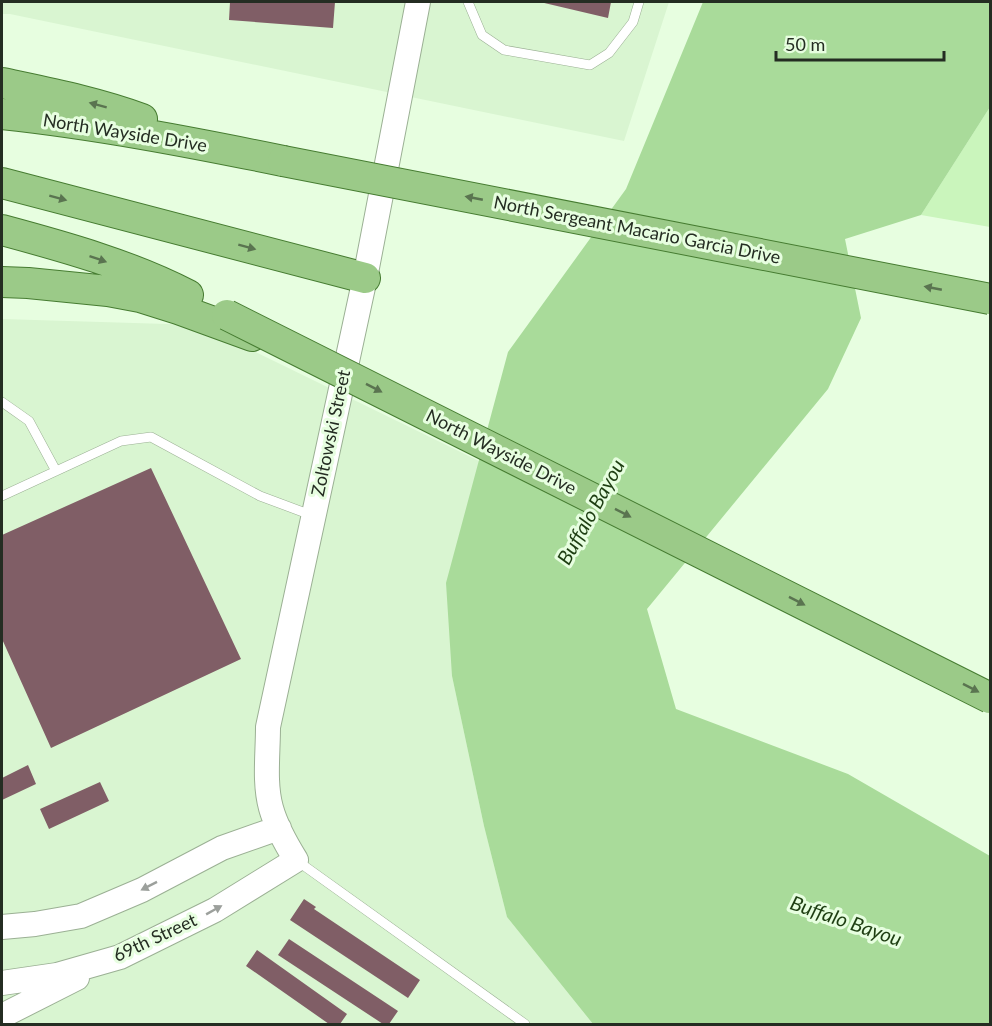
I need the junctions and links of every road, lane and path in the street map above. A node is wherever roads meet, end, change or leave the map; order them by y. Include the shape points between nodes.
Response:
1 (418, 2) edge
2 (468, 2) edge
3 (639, 2) edge
4 (2, 83) edge
5 (2, 114) edge
6 (232, 151) junction
7 (283, 161) joint
8 (2, 183) edge
9 (2, 230) edge
10 (365, 278) junction
11 (2, 282) edge
12 (990, 299) edge
13 (222, 319) junction
14 (2, 402) edge
15 (56, 471) junction
16 (2, 496) edge
17 (314, 516) junction
18 (990, 698) edge
19 (279, 828) junction
20 (296, 860) junction
21 (2, 927) edge
22 (120, 957) junction
23 (2, 983) edge
24 (2, 1017) edge
25 (525, 1024) edge

1 - 10 street, Zoltowski Street
2 - 3 lane via 482,35 504,50 590,65 609,53 633,22
6 -> 4 main road via 123,112
5 - 6 main road, North Wayside Drive
6 - 7 main road, North Wayside Drive
12 -> 7 main road, North Sergeant Macario Garcia Drive, bridge
8 -> 10 main road
9 -> 13 main road, North Wayside Drive via 78,252 175,288
10 - 17 street, Zoltowski Street
11 - 13 main road via 108,291
13 -> 18 main road, North Wayside Drive, bridge via 323,363
14 - 15 lane via 29,421
15 - 16 lane
15 - 17 lane via 121,441 151,437 260,496
17 - 19 street, Zoltowski Street via 268,728 269,796
19 - 20 street, Zoltowski Street
19 -> 21 street via 222,848 142,890 81,916
22 -> 20 street, 69th Street via 215,910
20 - 25 lane
22 - 23 street, 69th Street via 57,975
22 - 24 street

